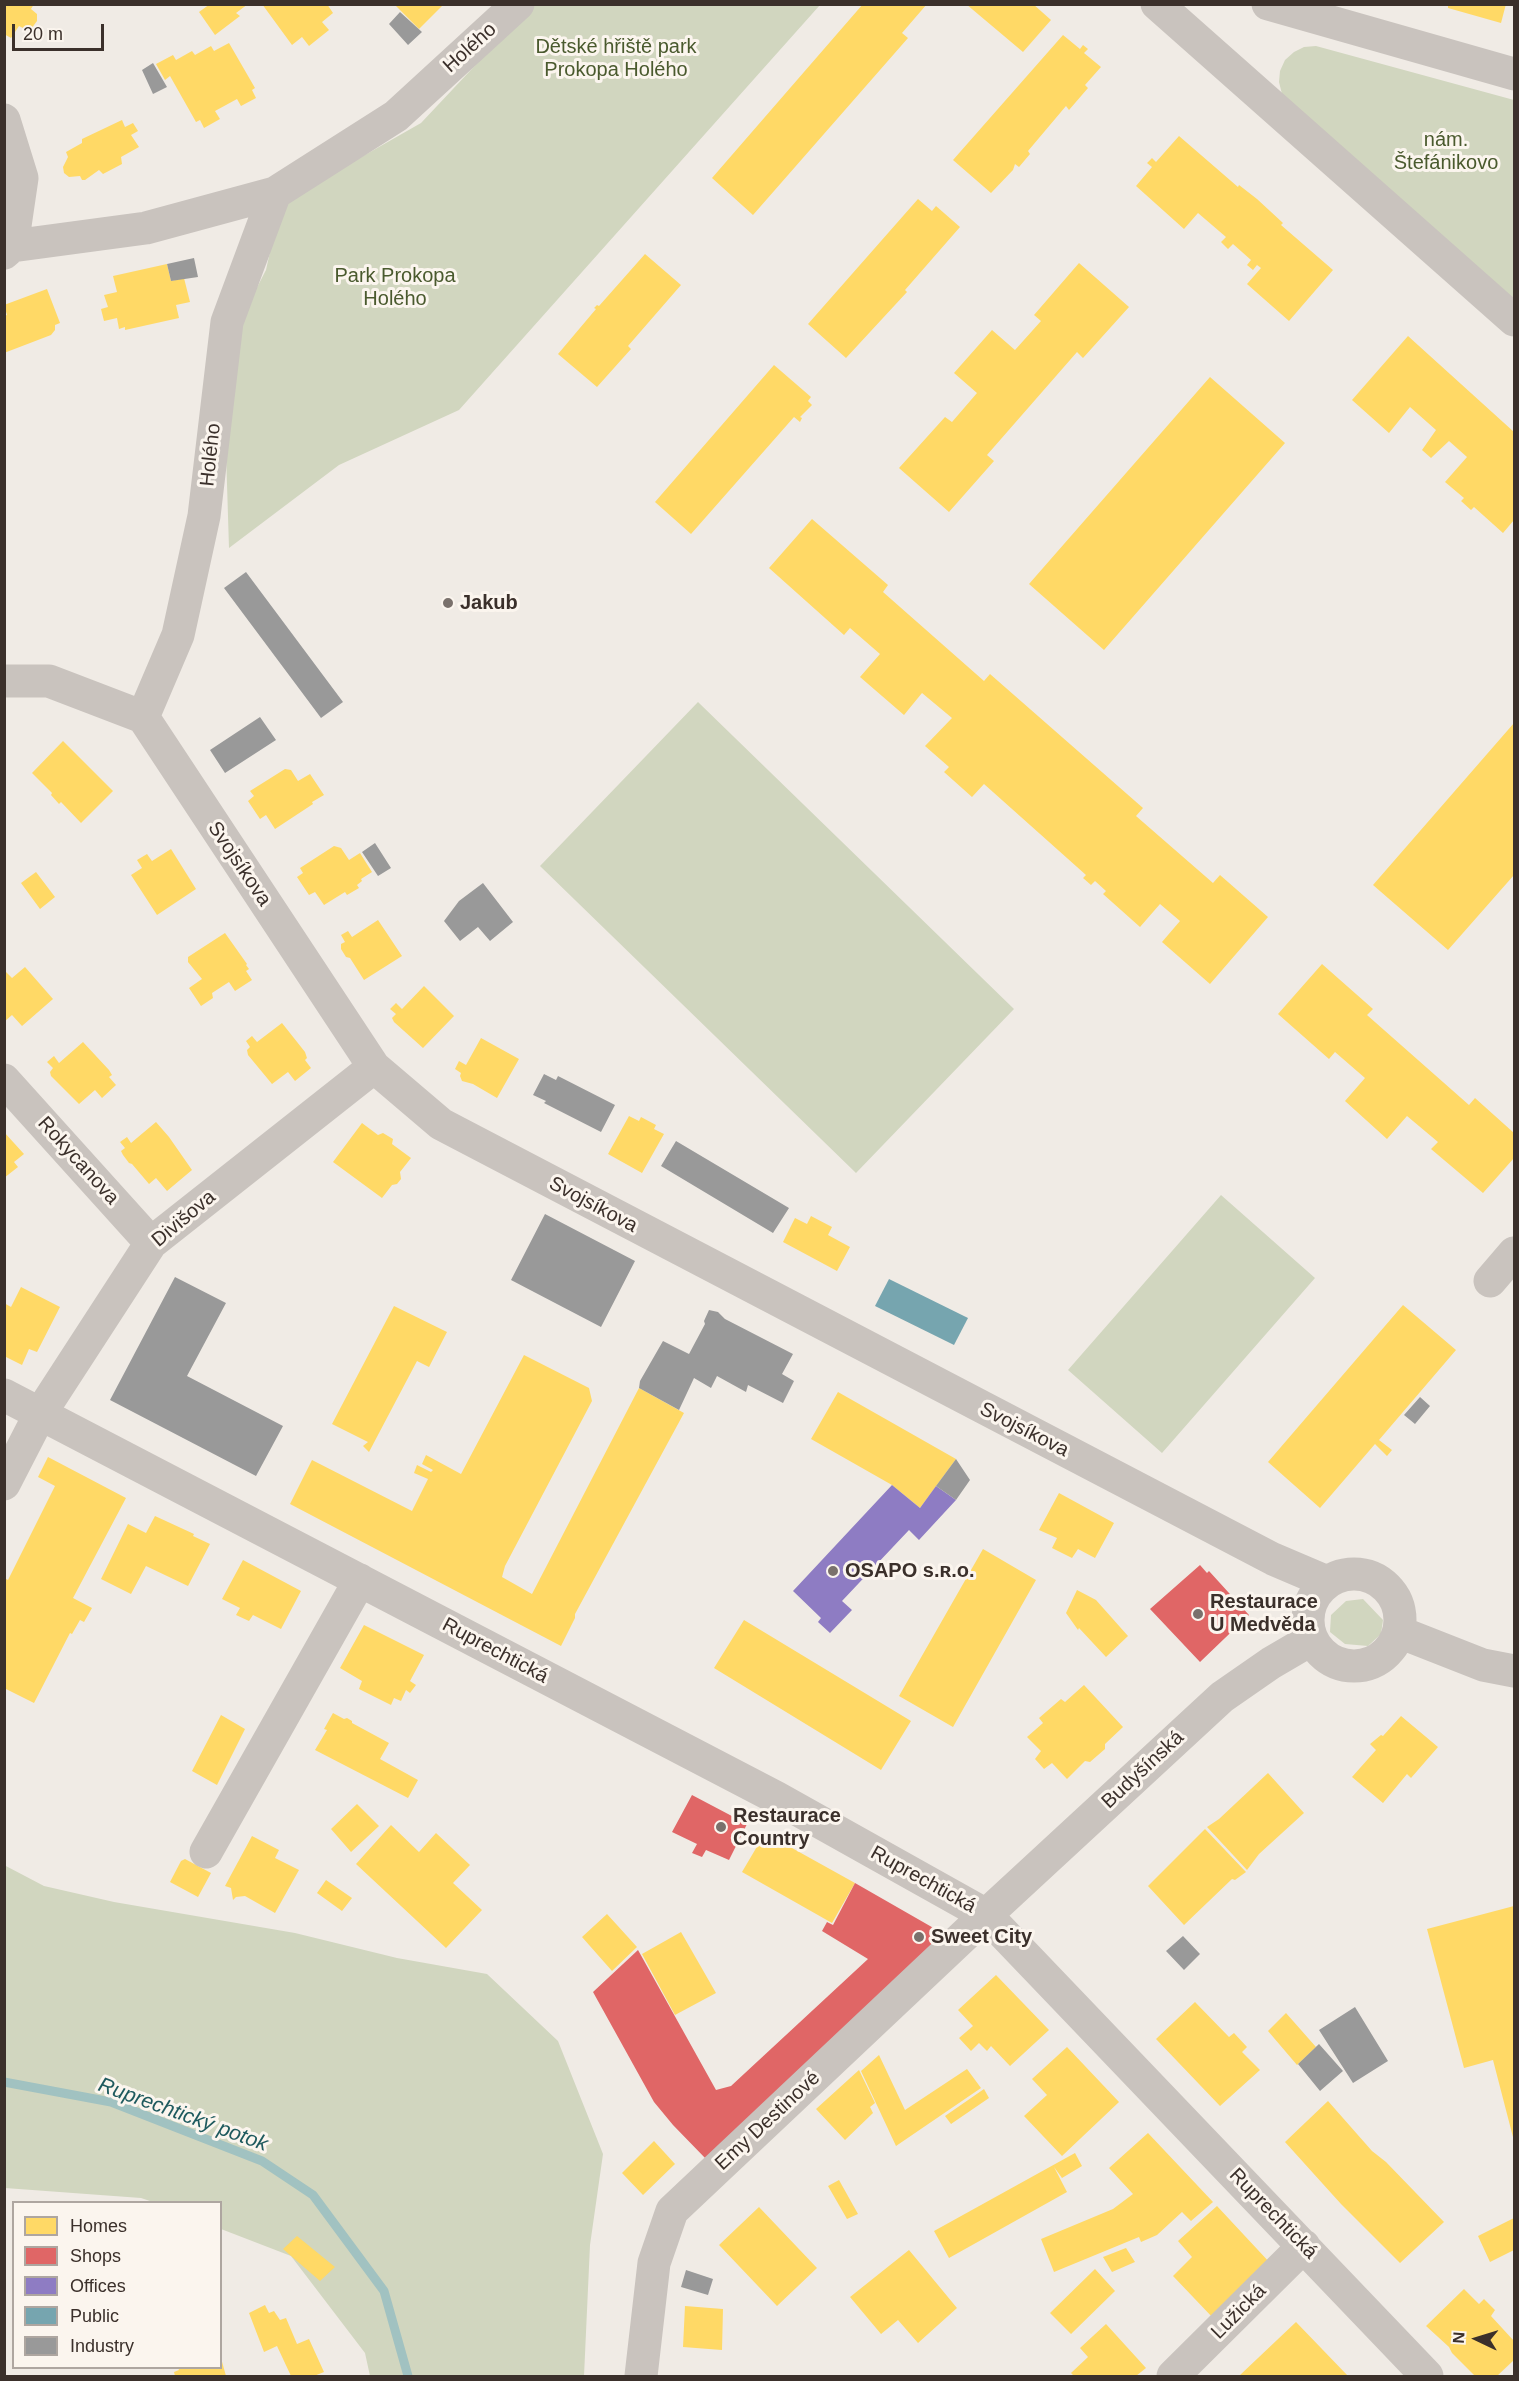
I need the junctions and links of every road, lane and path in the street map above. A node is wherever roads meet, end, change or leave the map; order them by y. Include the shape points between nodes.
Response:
1 (518, 4) edge
2 (1157, 4) edge
3 (1271, 5) edge
4 (1515, 74) edge
5 (4, 120) edge
6 (275, 194) junction
7 (8, 249) edge
8 (1515, 320) edge
9 (4, 681) edge
10 (143, 717) junction
11 (374, 1067) junction
12 (4, 1080) edge
13 (151, 1243) junction
14 (1515, 1253) edge
15 (1490, 1281) dead end
16 (4, 1395) edge
17 (40, 1414) junction
18 (4, 1484) edge
19 (360, 1580) junction
20 (1327, 1582) junction
21 (1399, 1632) junction
22 (1312, 1639) junction
23 (1515, 1671) edge
24 (206, 1852) dead end
25 (986, 1915) junction
26 (1304, 2246) junction
27 (641, 2376) edge
28 (1173, 2376) edge
29 (1427, 2376) edge

1 - 6 street, Holého via 396,116
2 - 8 street
3 - 4 street
5 - 7 street via 22,178
6 - 7 street, Holého via 146,228
6 - 10 street, Holého via 227,322 204,516 178,635
9 - 10 street via 49,681
10 - 11 street, Svojsíkova
11 - 13 street, Divišova
11 - 20 street, Svojsíkova via 441,1124 1273,1559
12 - 13 street, Rokycanova
13 - 17 street, Divišova
14 - 15 street
16 - 17 street, Ruprechtická
17 - 18 street
17 - 19 street, Ruprechtická
19 - 24 street
19 - 25 street, Ruprechtická via 777,1798
20 - 21 street via 1354,1574 1381,1583 1398,1605
20 - 22 street via 1310,1605
21 - 22 street via 1382,1656 1370,1664 1355,1666 1327,1657
21 - 23 street via 1483,1665
22 - 25 street, Budyšínská via 1222,1697
25 - 26 street, Ruprechtická
25 - 27 street, Emy Destinové via 672,2211 654,2263
26 - 28 street, Lužická
26 - 29 street, Ruprechtická

